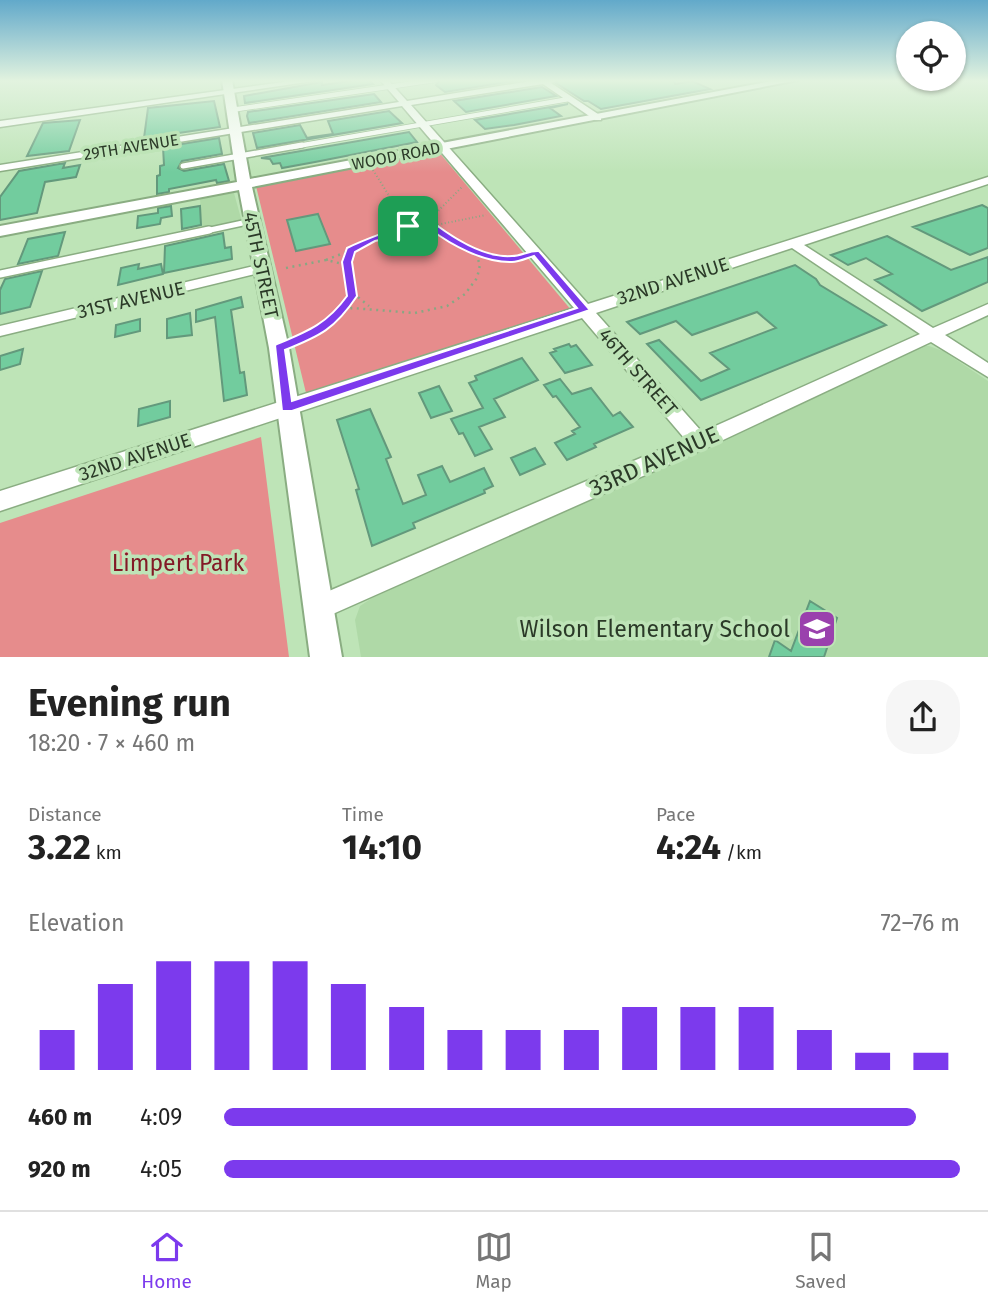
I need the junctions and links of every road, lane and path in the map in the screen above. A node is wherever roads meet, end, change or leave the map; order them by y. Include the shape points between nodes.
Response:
1 (232, 110) edge
2 (80, 111) edge
3 (364, 111) edge
4 (412, 111) edge
5 (501, 111) edge
6 (587, 111) edge
7 (635, 111) edge
8 (598, 118) junction
9 (0, 124) edge
10 (423, 124) junction
11 (234, 131) junction
12 (443, 147) junction
13 (239, 156) junction
14 (367, 162) junction
15 (183, 166) dead end
16 (0, 168) edge
17 (988, 180) edge
18 (465, 184) dead end
19 (244, 185) junction
20 (491, 214) dead end
21 (252, 222) junction
22 (408, 226) junction
23 (431, 226) junction
24 (421, 229) junction
25 (0, 232) edge
26 (790, 242) junction
27 (351, 250) junction
28 (475, 251) junction
29 (536, 253) junction
30 (326, 260) junction
31 (347, 265) junction
32 (262, 268) junction
33 (286, 268) dead end
34 (0, 274) edge
35 (352, 292) junction
36 (369, 306) junction
37 (988, 309) edge
38 (584, 310) junction
39 (342, 311) junction
40 (0, 331) edge
41 (932, 334) junction
42 (279, 348) junction
43 (988, 371) edge
44 (287, 408) junction
45 (699, 442) junction
46 (0, 501) edge
47 (317, 608) junction
48 (326, 657) edge

1 - 11 street, 45TH STREET
2 - 9 street
3 - 11 street, 29TH AVENUE
4 - 10 street, 46TH STREET
5 - 10 lane
6 - 8 street
7 - 8 street, WOOD ROAD
8 - 12 street, WOOD ROAD
10 - 12 street, 46TH STREET
10 - 13 lane
11 - 13 street, 45TH STREET
11 - 16 street, 29TH AVENUE
12 - 14 street, WOOD ROAD
12 - 29 street, 46TH STREET
13 - 15 lane
13 - 19 street, 45TH STREET
14 - 19 street, WOOD ROAD
14 - 22 path
17 - 26 street, 32ND AVENUE
18 - 24 path
19 - 21 street, 45TH STREET
19 - 25 street, WOOD ROAD
20 - 23 path
21 - 32 street, 45TH STREET
21 - 34 lane
22 - 24 path
22 - 27 path
23 - 24 path
23 - 28 path
26 - 38 street, 32ND AVENUE
26 - 41 street
27 - 30 path
27 - 31 path
28 - 29 path via 513,259
28 - 36 path via 480,271 474,284 445,307 411,313
29 - 38 street, 46TH STREET
30 - 31 path
30 - 33 path
31 - 35 path
32 - 40 street, 31ST AVENUE
32 - 42 street, 45TH STREET
35 - 36 path
35 - 39 path
36 - 39 path
37 - 41 street, 33RD AVENUE
38 - 44 street, 32ND AVENUE
38 - 45 street, 46TH STREET
39 - 42 path via 318,332
41 - 43 street
41 - 45 street, 33RD AVENUE
42 - 44 street, 45TH STREET
44 - 46 street, 32ND AVENUE
44 - 47 street, 45TH STREET
45 - 47 street, 33RD AVENUE
47 - 48 street, 45TH STREET

